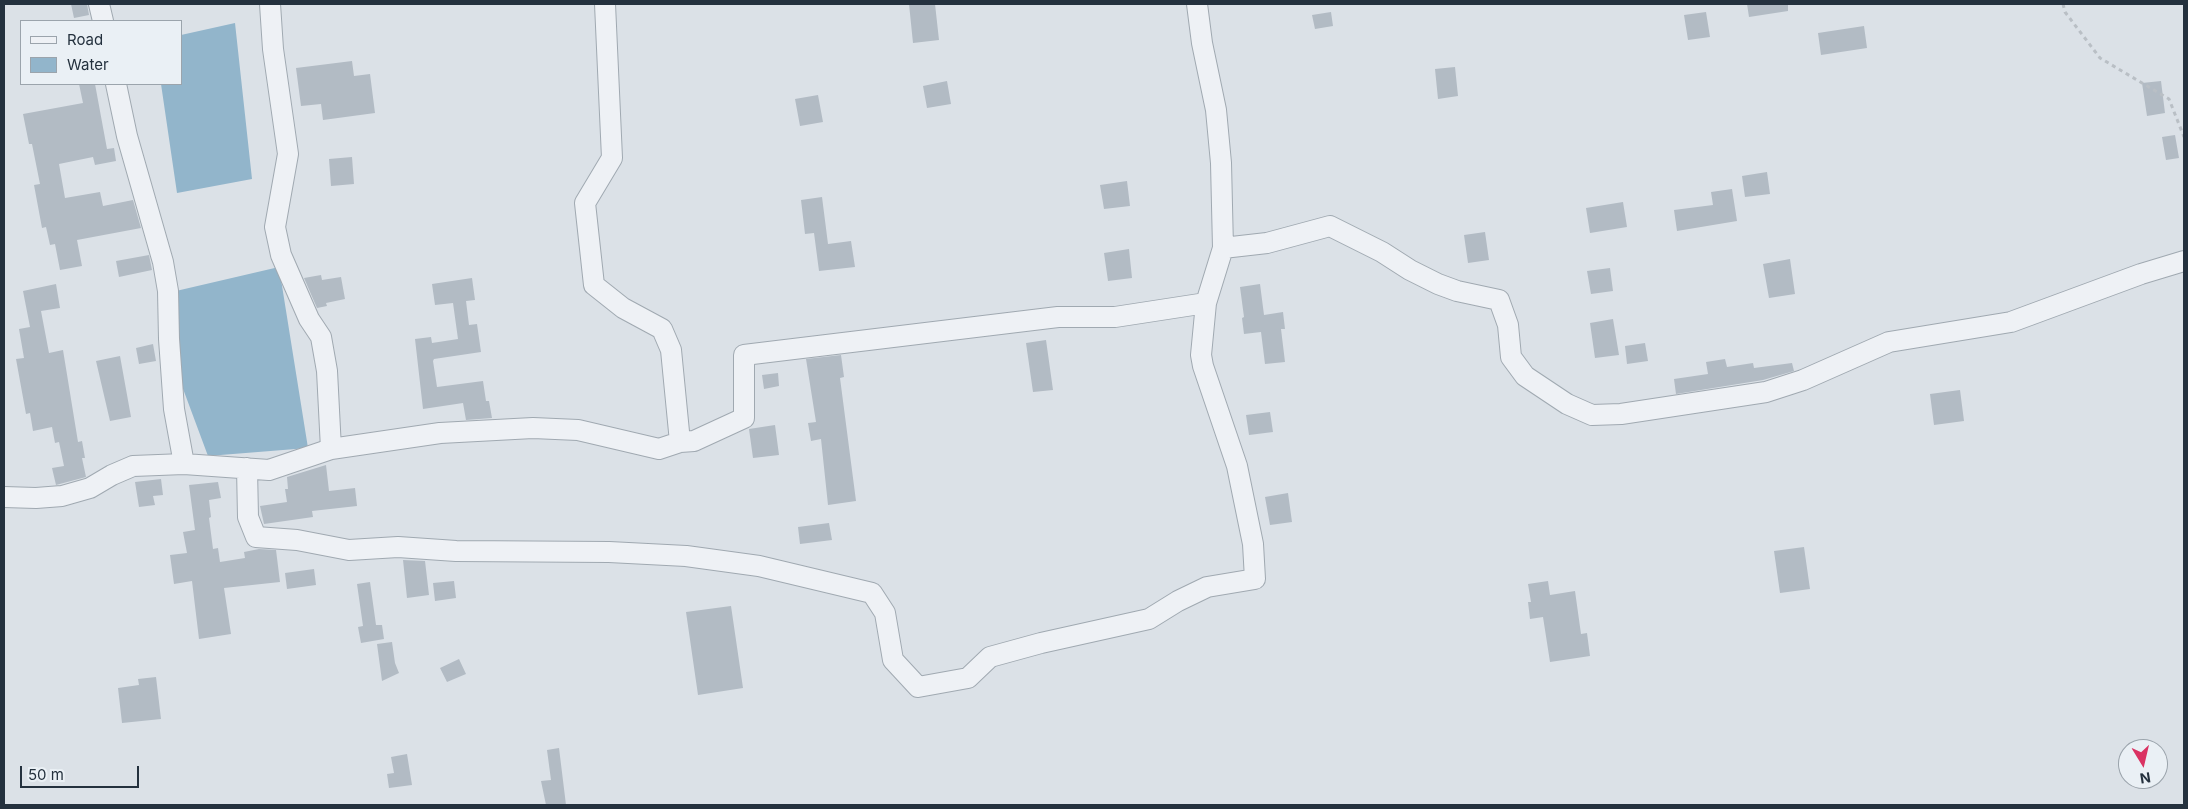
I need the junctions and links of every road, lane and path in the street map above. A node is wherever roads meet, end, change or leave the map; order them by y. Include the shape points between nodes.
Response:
1 (99, 4) edge
2 (270, 4) edge
3 (605, 4) edge
4 (1197, 4) edge
5 (2063, 4) edge
6 (103, 20) edge
7 (116, 85) edge
8 (2184, 137) edge
9 (1223, 248) junction
10 (2184, 261) edge
11 (1206, 304) junction
12 (680, 442) junction
13 (331, 449) junction
14 (184, 464) junction
15 (247, 468) junction
16 (4, 496) edge

1 - 6 street
2 - 13 street via 288,154 275,227 281,255 309,319 321,337 327,371
3 - 12 street via 612,158 585,203 594,284 623,308 662,329 671,350
4 - 9 street via 1216,110
5 - 8 path via 2065,12 2100,58 2169,98
7 - 14 street via 127,136 163,262 168,291 174,409
9 - 10 street via 1267,243 1330,226 1438,284 1499,300 1508,325 1510,357 1525,376 1567,404 1592,415 1621,414 1766,392 1803,380 1889,342 2011,322
9 - 11 street
11 - 12 street via 1115,317 1058,317 744,355 744,418 694,441
11 - 15 street via 1201,355 1237,466 1253,544 1255,578 1207,588 1149,619 990,657 968,678 918,687 894,660 885,613 872,593 759,566 686,556 398,547 349,550 297,540 256,537 248,517
12 - 13 street via 659,449 578,430 534,428 440,433
13 - 15 street via 269,470
14 - 15 street
14 - 16 street via 133,466 90,488 62,496

